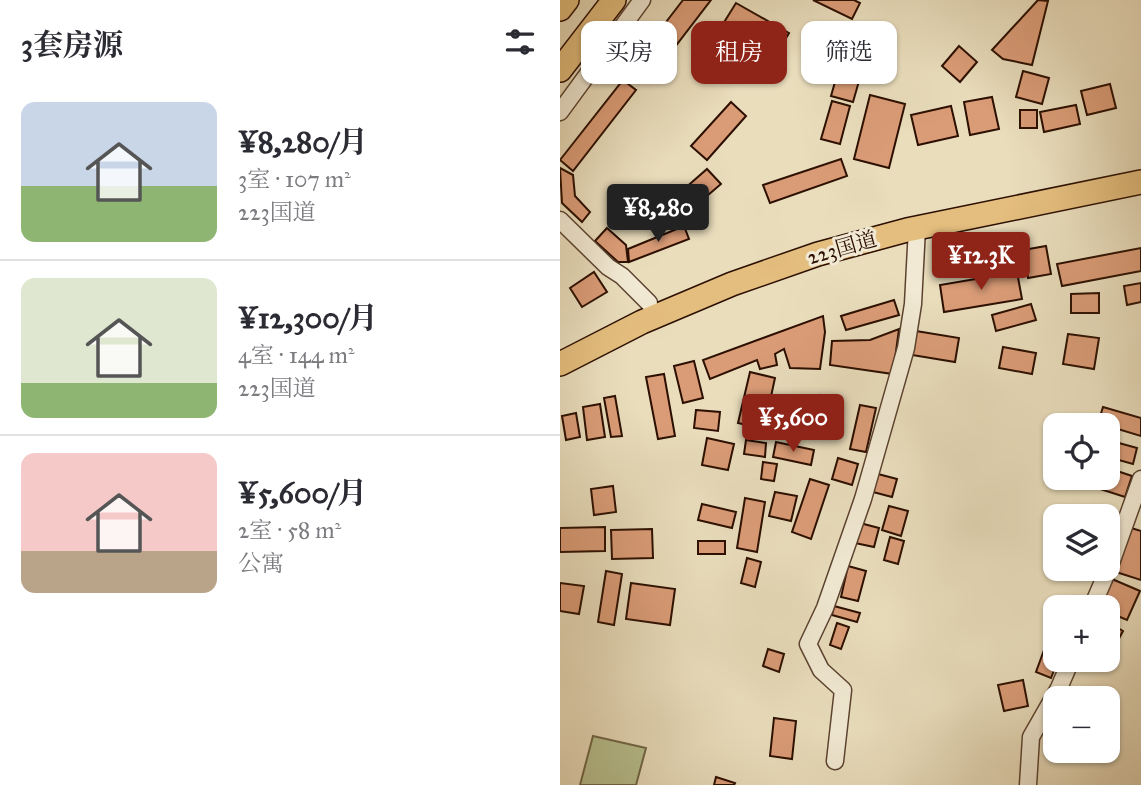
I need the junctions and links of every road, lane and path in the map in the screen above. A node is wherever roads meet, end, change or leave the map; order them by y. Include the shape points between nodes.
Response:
1 (567, 0) edge
2 (614, 0) edge
3 (642, 0) edge
4 (560, 9) edge
5 (560, 69) edge
6 (560, 112) edge
7 (1141, 168) edge
8 (1141, 182) edge
9 (560, 220) edge
10 (917, 228) junction
11 (649, 303) junction
12 (560, 348) edge
13 (560, 364) edge
14 (1141, 479) edge
15 (1097, 595) edge
16 (1066, 672) edge
17 (835, 761) dead end
18 (1028, 785) edge

1 - 4 highway
2 - 5 highway
3 - 6 street
7 - 11 highway, 223国道 via 854,229 764,257
8 - 10 highway, 223国道
9 - 11 street
10 - 13 highway, 223国道 via 818,254 732,284 642,322
10 - 17 street via 906,348 859,511 808,644 821,670 843,690
11 - 12 highway, 223国道
14 - 15 street
16 - 18 street via 1031,737

